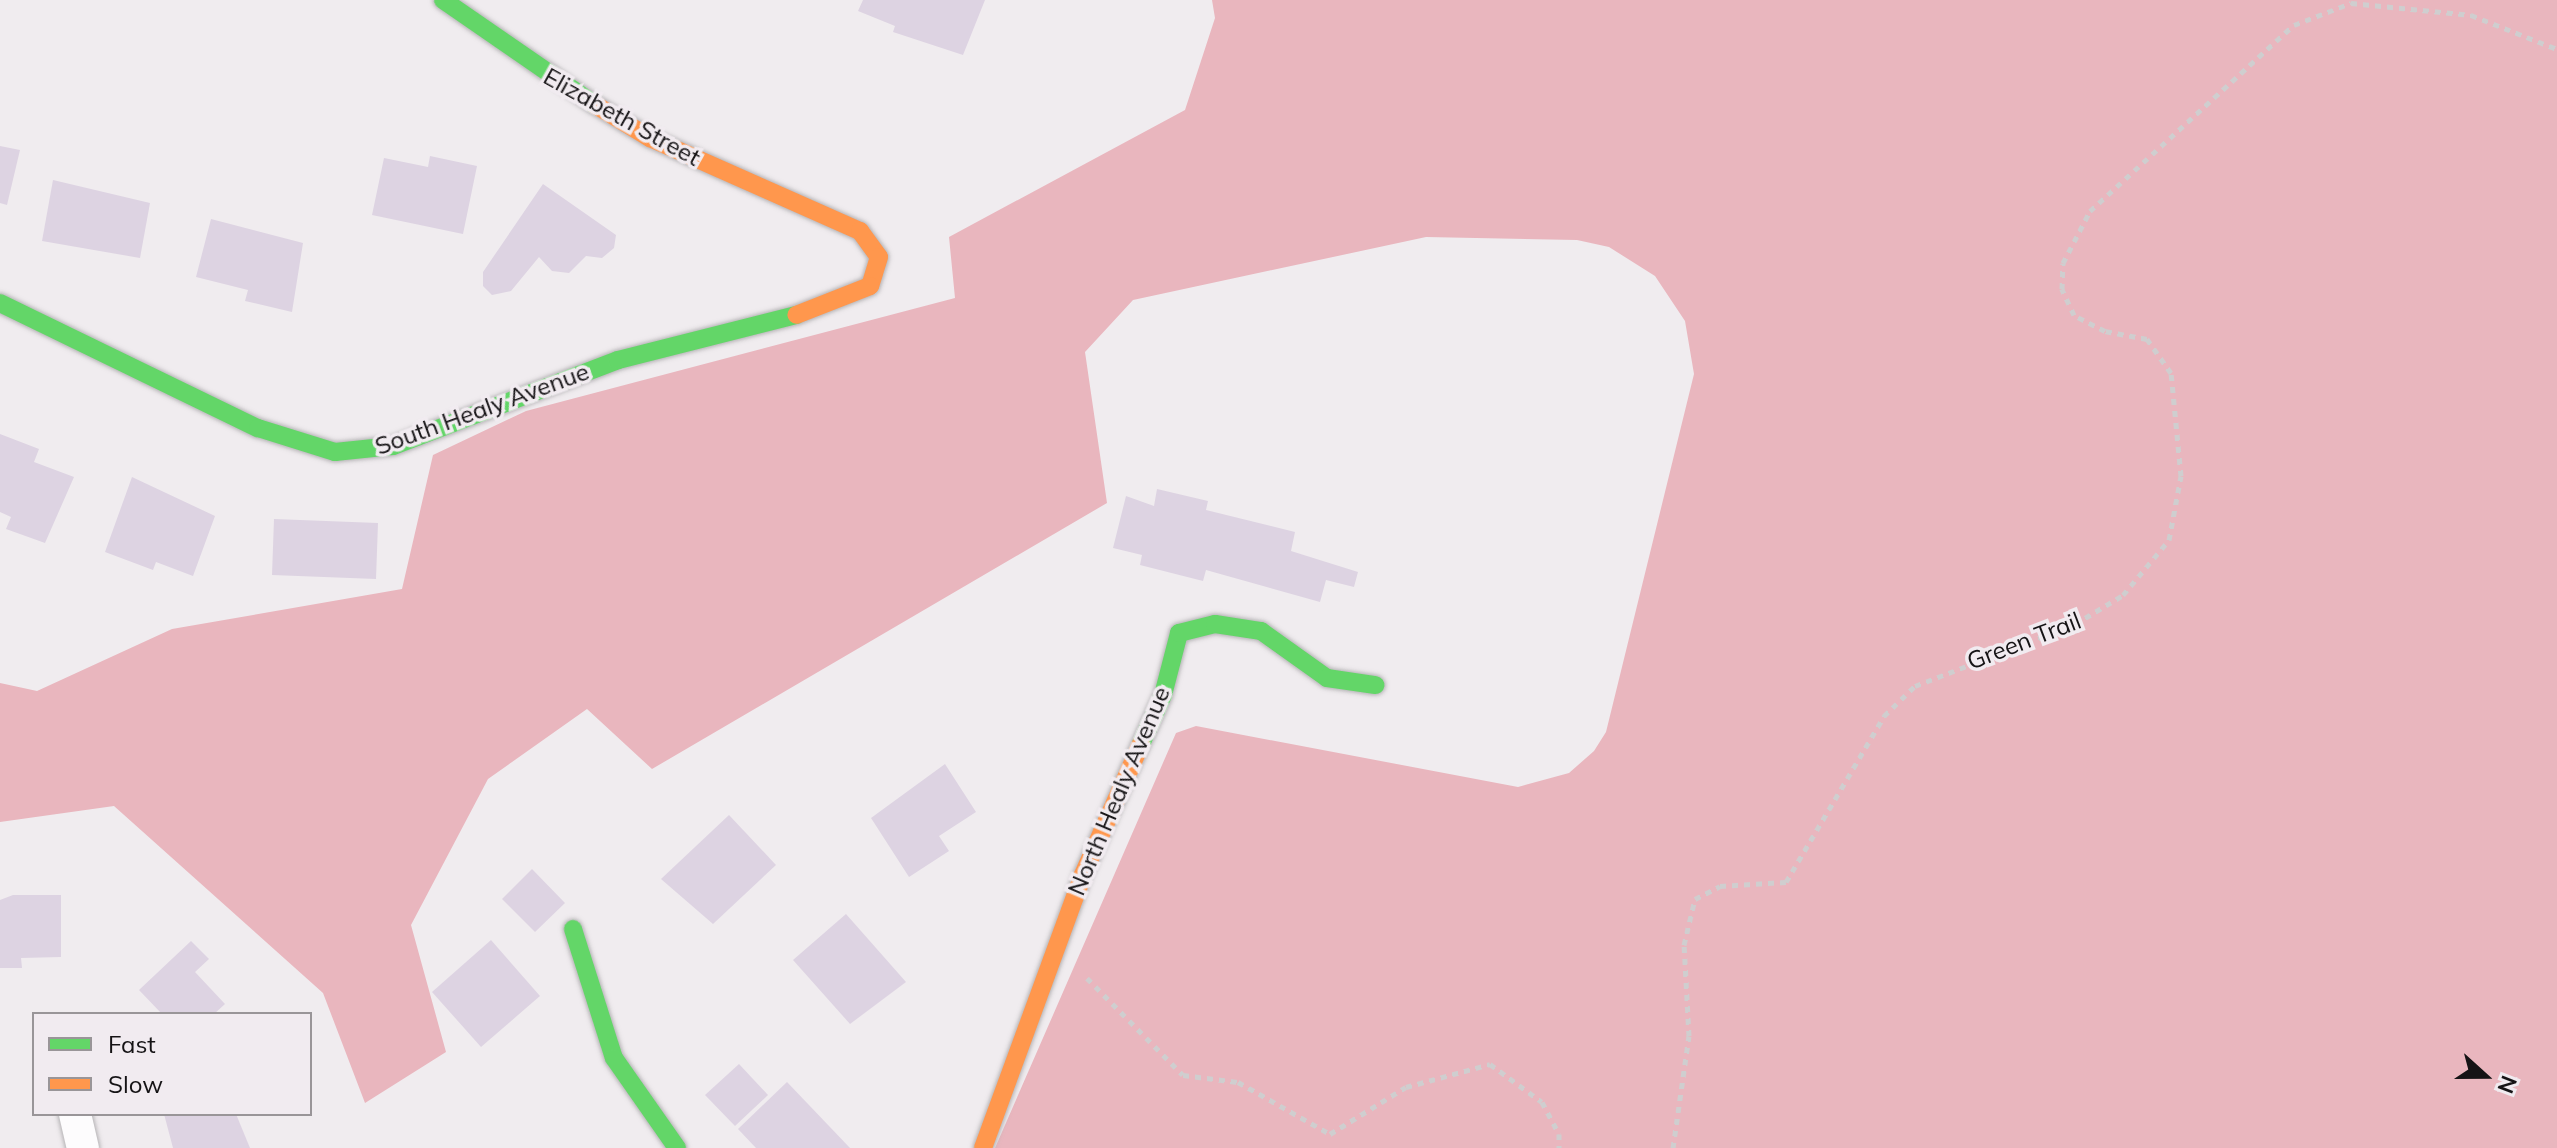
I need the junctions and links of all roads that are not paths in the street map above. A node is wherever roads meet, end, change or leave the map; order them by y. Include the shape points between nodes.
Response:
1 (443, 0) edge
2 (879, 271) joint
3 (0, 303) edge
4 (1375, 685) dead end
5 (573, 929) dead end
6 (75, 1116) edge
7 (83, 1148) edge
8 (677, 1148) edge
9 (983, 1148) edge

1 - 2 street, Elizabeth Street via 542,73 650,138 860,231 873,243
2 - 3 street, South Healy Avenue via 870,286 834,305 618,360 393,446 363,451 335,452 285,439
4 - 9 street, North Healy Avenue via 1327,678 1261,631 1215,624 1179,633 1163,695 1056,946
5 - 8 street via 614,1058
6 - 7 street

